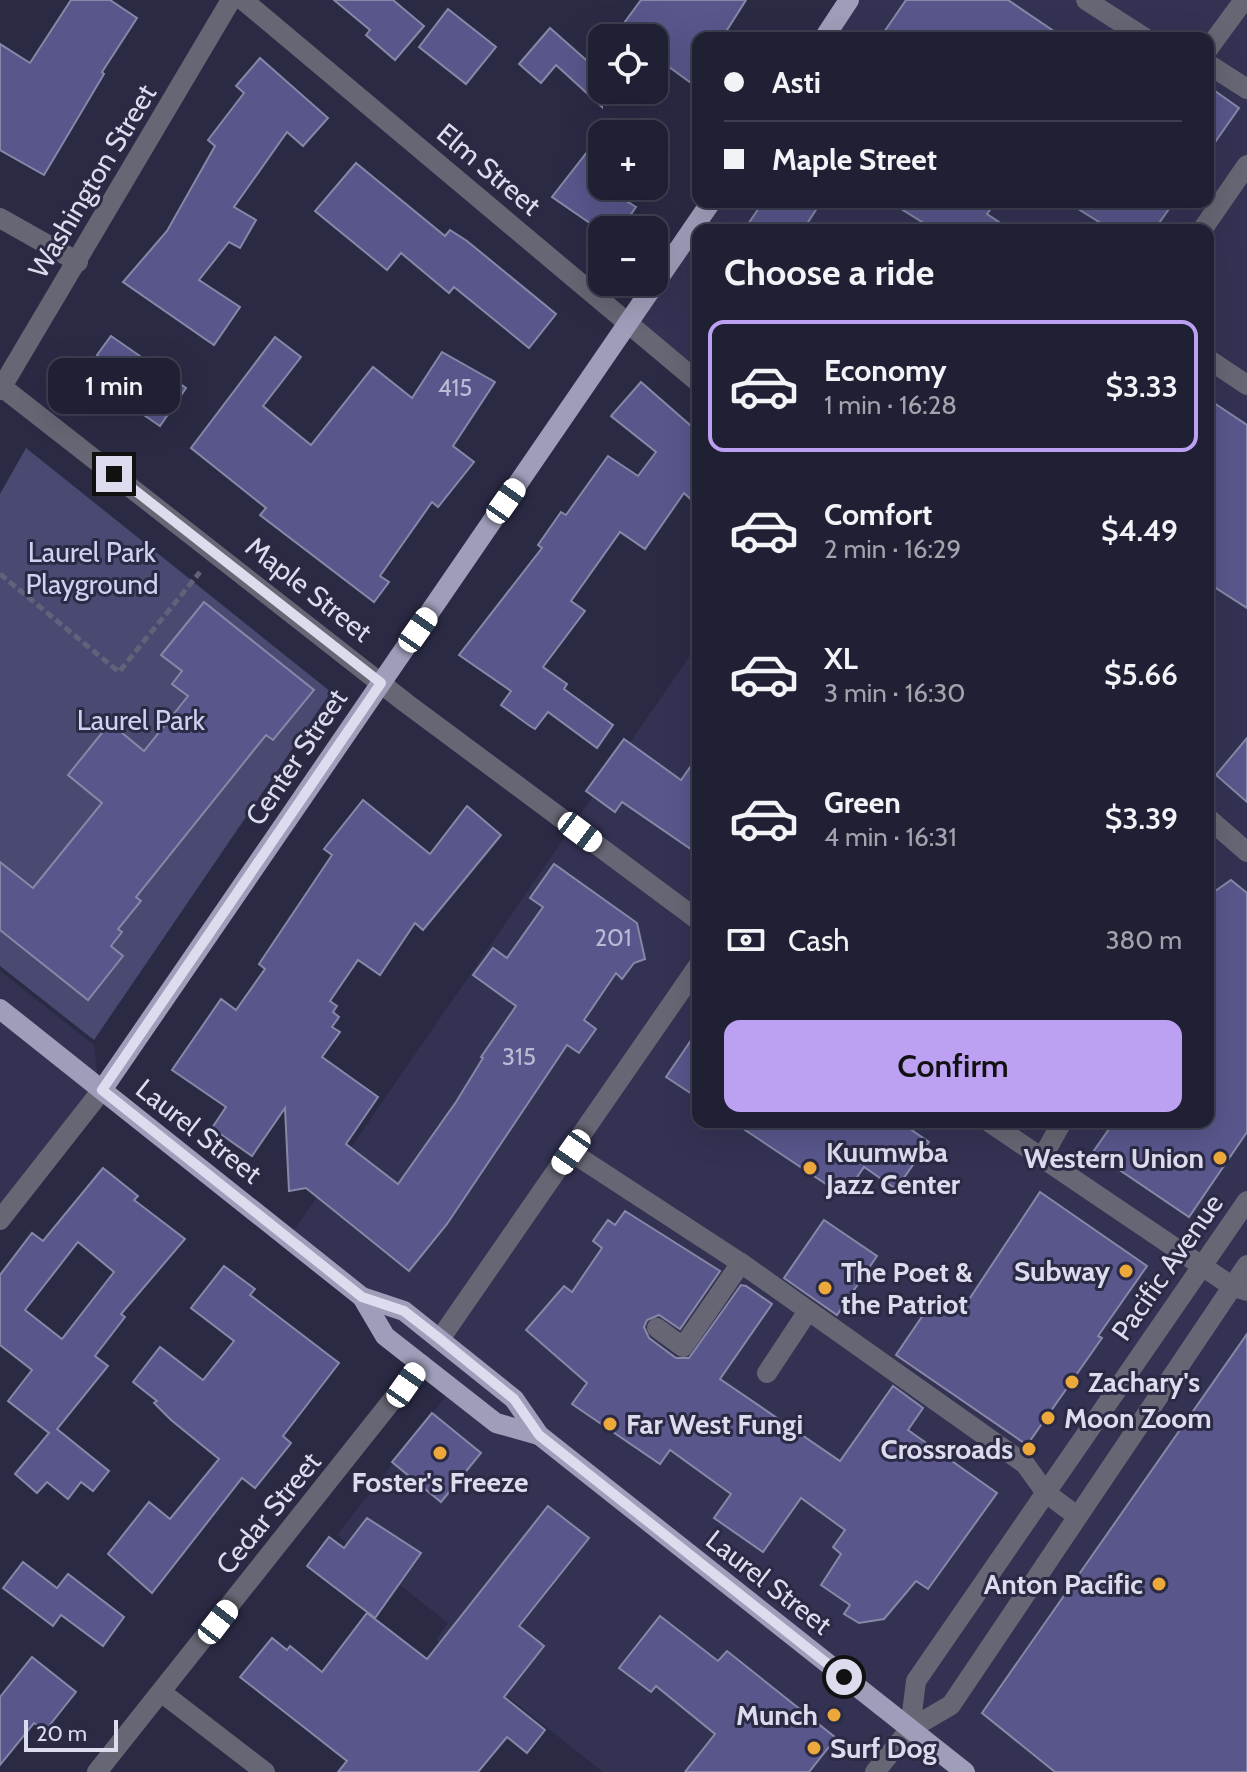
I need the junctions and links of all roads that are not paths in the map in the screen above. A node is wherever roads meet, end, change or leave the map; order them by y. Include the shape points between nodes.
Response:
1 (231, 0) edge
2 (243, 0) edge
3 (849, 0) edge
4 (1086, 0) edge
5 (1244, 0) edge
6 (828, 32) edge
7 (1136, 32) edge
8 (1214, 41) edge
9 (1214, 68) edge
10 (1247, 89) edge
11 (1247, 165) edge
12 (0, 218) edge
13 (1206, 224) edge
14 (692, 230) edge
15 (78, 262) junction
16 (628, 323) junction
17 (1214, 363) edge
18 (692, 377) edge
19 (1247, 385) edge
20 (1, 389) edge
21 (381, 683) junction
22 (1214, 823) edge
23 (1247, 852) edge
24 (692, 916) edge
25 (692, 975) edge
26 (0, 1009) edge
27 (102, 1090) junction
28 (998, 1128) edge
29 (1059, 1128) edge
30 (571, 1152) junction
31 (1042, 1158) junction
32 (1247, 1201) edge
33 (0, 1220) edge
34 (741, 1263) junction
35 (1247, 1265) edge
36 (1202, 1266) junction
37 (1240, 1289) edge
38 (362, 1297) junction
39 (808, 1311) junction
40 (657, 1328) dead end
41 (440, 1339) junction
42 (421, 1364) junction
43 (767, 1373) dead end
44 (539, 1435) junction
45 (1046, 1493) junction
46 (1077, 1516) junction
47 (161, 1692) junction
48 (910, 1729) junction
49 (97, 1772) edge
50 (265, 1772) edge
51 (875, 1772) edge
52 (965, 1772) edge

1 - 15 street, Washington Street
2 - 16 street, Elm Street
3 - 6 main road
4 - 7 street
5 - 8 street
9 - 10 street
11 - 13 street
12 - 15 street
14 - 16 main road, Center Street
15 - 20 street, Washington Street
16 - 18 street, Elm Street
16 - 21 main road, Center Street
17 - 19 street
20 - 21 street, Maple Street
21 - 24 street, Maple Street
21 - 27 main road, Center Street
22 - 23 street
25 - 30 street
26 - 27 main road, Laurel Street
27 - 33 street, Center Street
27 - 38 main road, Laurel Street
28 - 31 street
29 - 31 street
30 - 34 street
30 - 41 street
31 - 36 street
32 - 36 street, Pacific Avenue
34 - 39 street
34 - 40 street via 683,1347
35 - 37 street
36 - 37 street
36 - 45 street, Pacific Avenue
37 - 46 street
38 - 41 main road, Laurel Street via 404,1311
38 - 42 main road, Laurel Street via 385,1336
39 - 43 street
39 - 45 street via 1025,1464
41 - 44 main road, Laurel Street via 514,1399
42 - 44 main road, Laurel Street via 496,1423
42 - 47 street, Cedar Street
44 - 48 main road, Laurel Street
45 - 46 street
45 - 48 street, Pacific Avenue via 916,1681
46 - 48 street via 951,1705
47 - 49 street, Cedar Street
47 - 50 street
48 - 51 street
48 - 52 main road, Laurel Street

